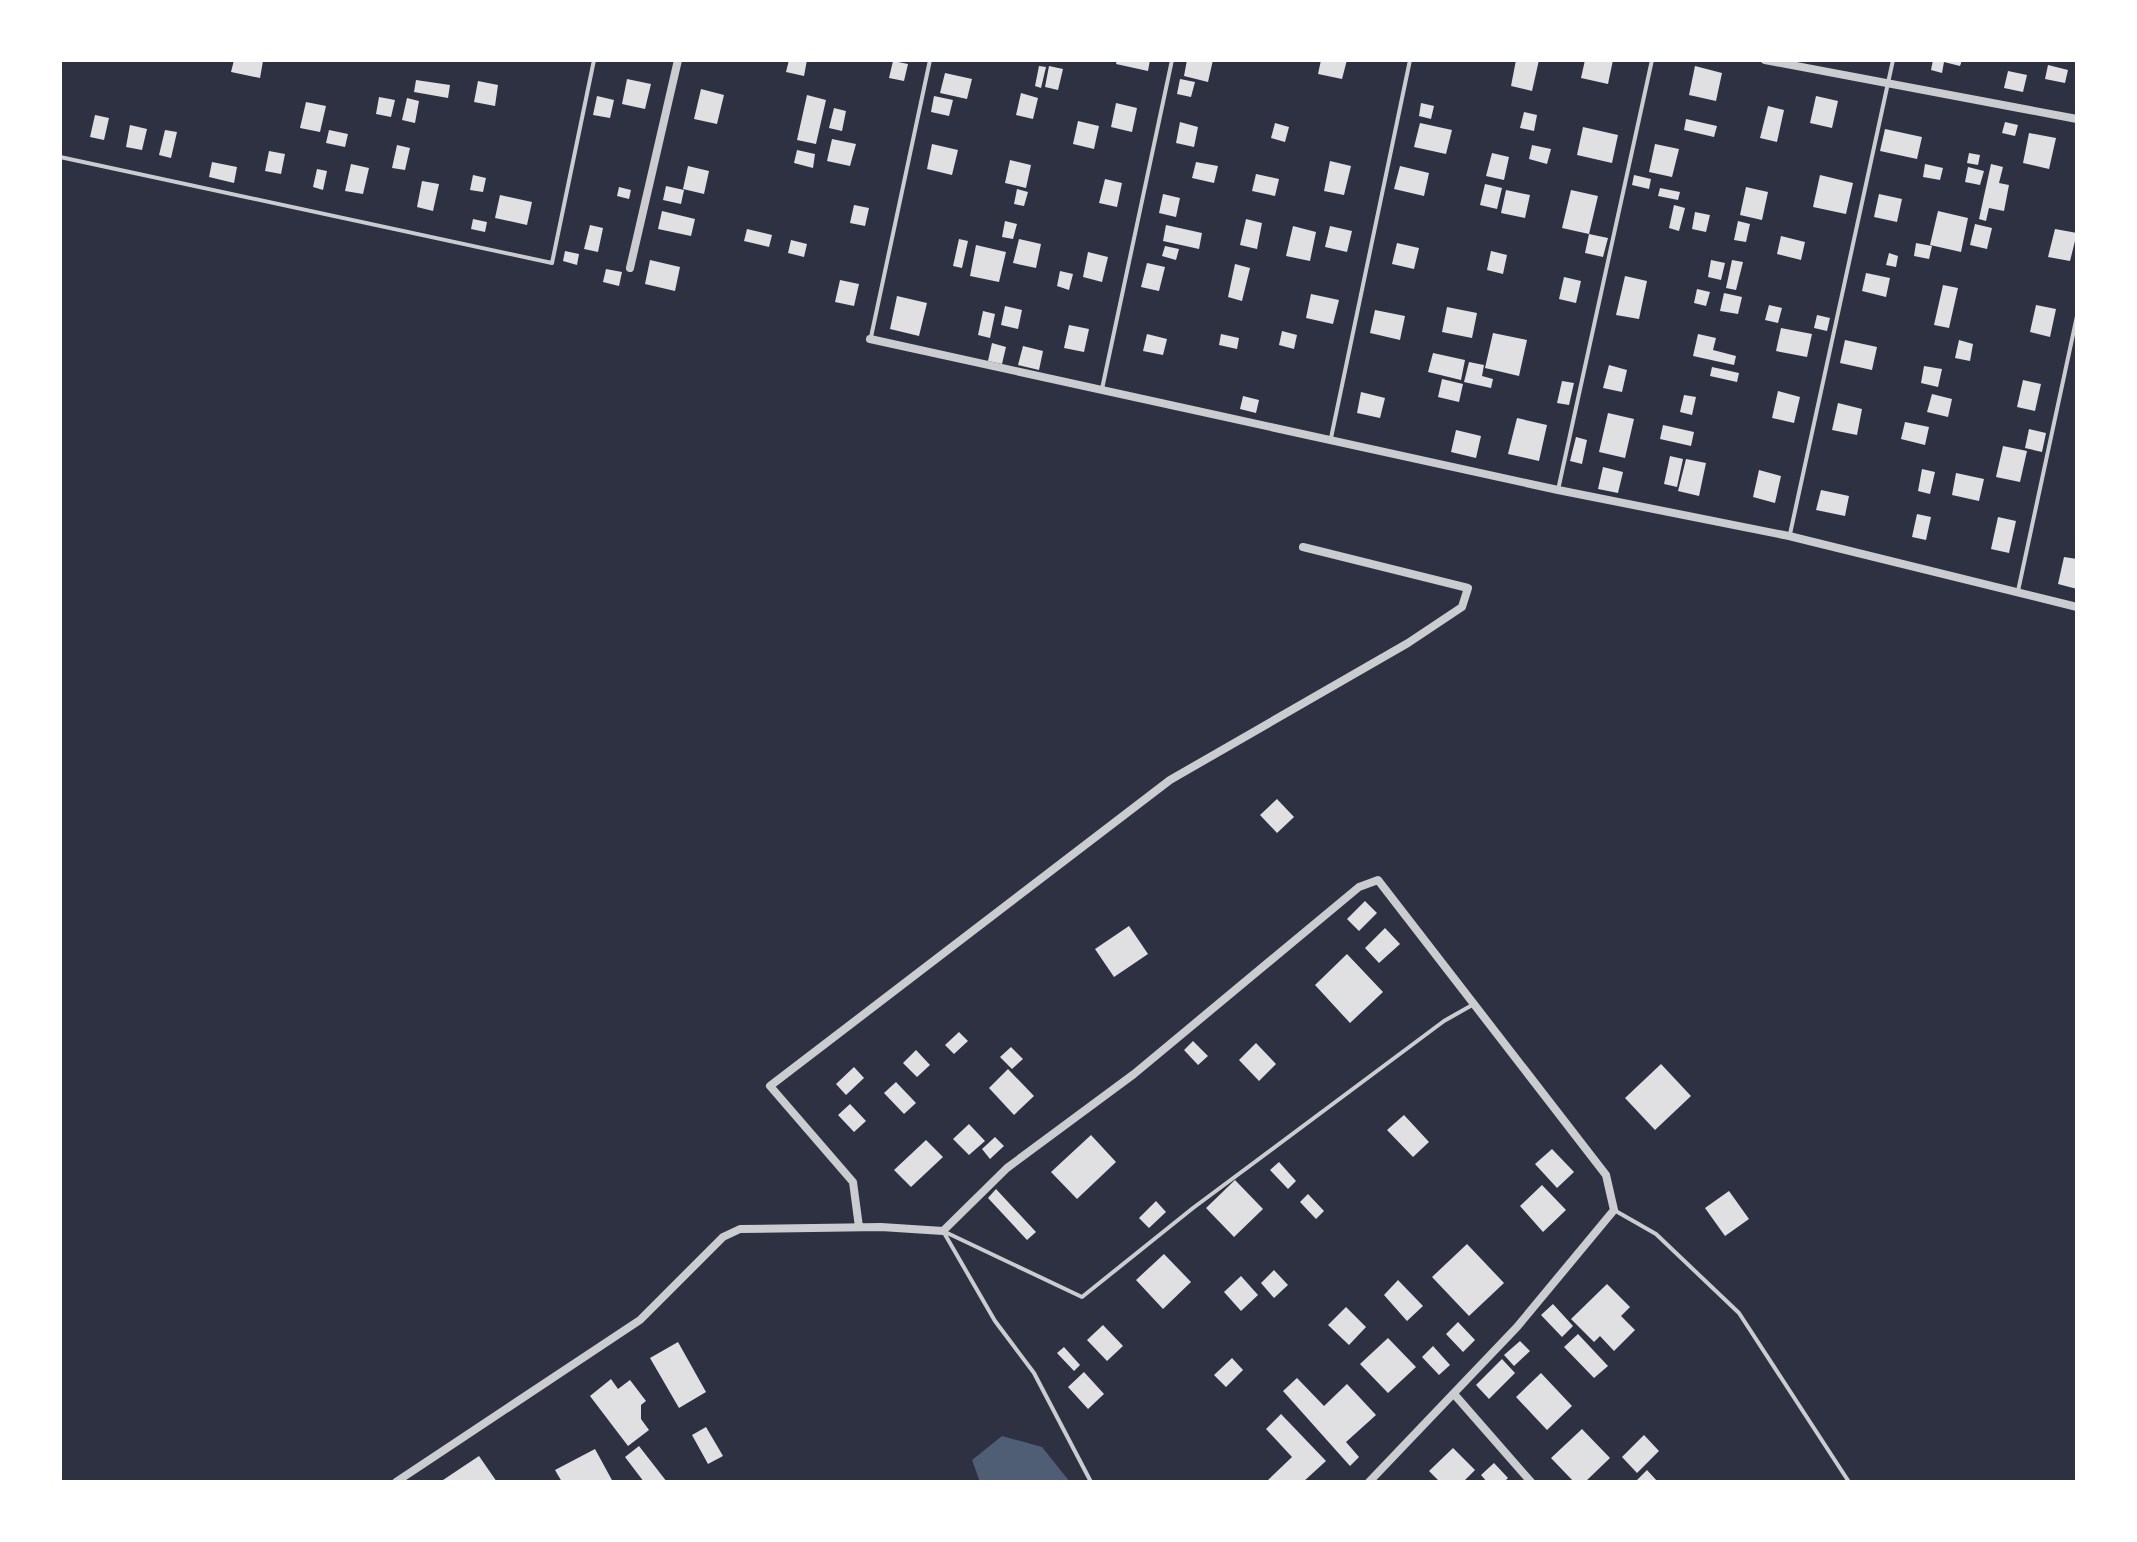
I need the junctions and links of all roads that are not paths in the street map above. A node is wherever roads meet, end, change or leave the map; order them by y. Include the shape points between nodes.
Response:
1 (594, 60) edge
2 (678, 60) edge
3 (930, 60) edge
4 (1172, 60) edge
5 (1410, 60) edge
6 (1652, 60) edge
7 (1765, 60) edge
8 (1893, 60) edge
9 (1887, 85) junction
10 (2077, 119) edge
11 (60, 157) edge
12 (630, 268) dead end
13 (2077, 316) edge
14 (870, 339) joint
15 (1102, 389) junction
16 (1331, 441) junction
17 (1558, 490) junction
18 (1789, 536) junction
19 (1303, 547) dead end
20 (2017, 594) junction
21 (2077, 607) edge
22 (1474, 1004) junction
23 (1614, 1210) junction
24 (859, 1227) junction
25 (943, 1231) junction
26 (1454, 1394) junction
27 (396, 1482) edge
28 (1091, 1482) edge
29 (1369, 1482) edge
30 (1531, 1482) edge
31 (1849, 1482) edge

1 - 11 lane via 552,263
2 - 12 street
3 - 14 lane
4 - 15 lane
5 - 16 lane
6 - 17 lane
7 - 9 street
8 - 9 lane
9 - 10 street
9 - 18 lane
13 - 20 lane
14 - 15 street
15 - 16 street
16 - 17 street
17 - 18 street
18 - 20 street
19 - 24 street via 1468,588 1462,607 1408,643 1170,780 770,1086 853,1182
20 - 21 street
22 - 23 street via 1606,1175
22 - 25 lane via 1205,1199 1082,1297
22 - 25 street via 1378,880 1359,887 1134,1074 1007,1168
23 - 26 street
23 - 31 lane via 1656,1234 1739,1313
24 - 25 street
24 - 27 street via 740,1229 723,1237 640,1320
25 - 28 lane via 995,1321 1034,1373
26 - 29 street
26 - 30 street

